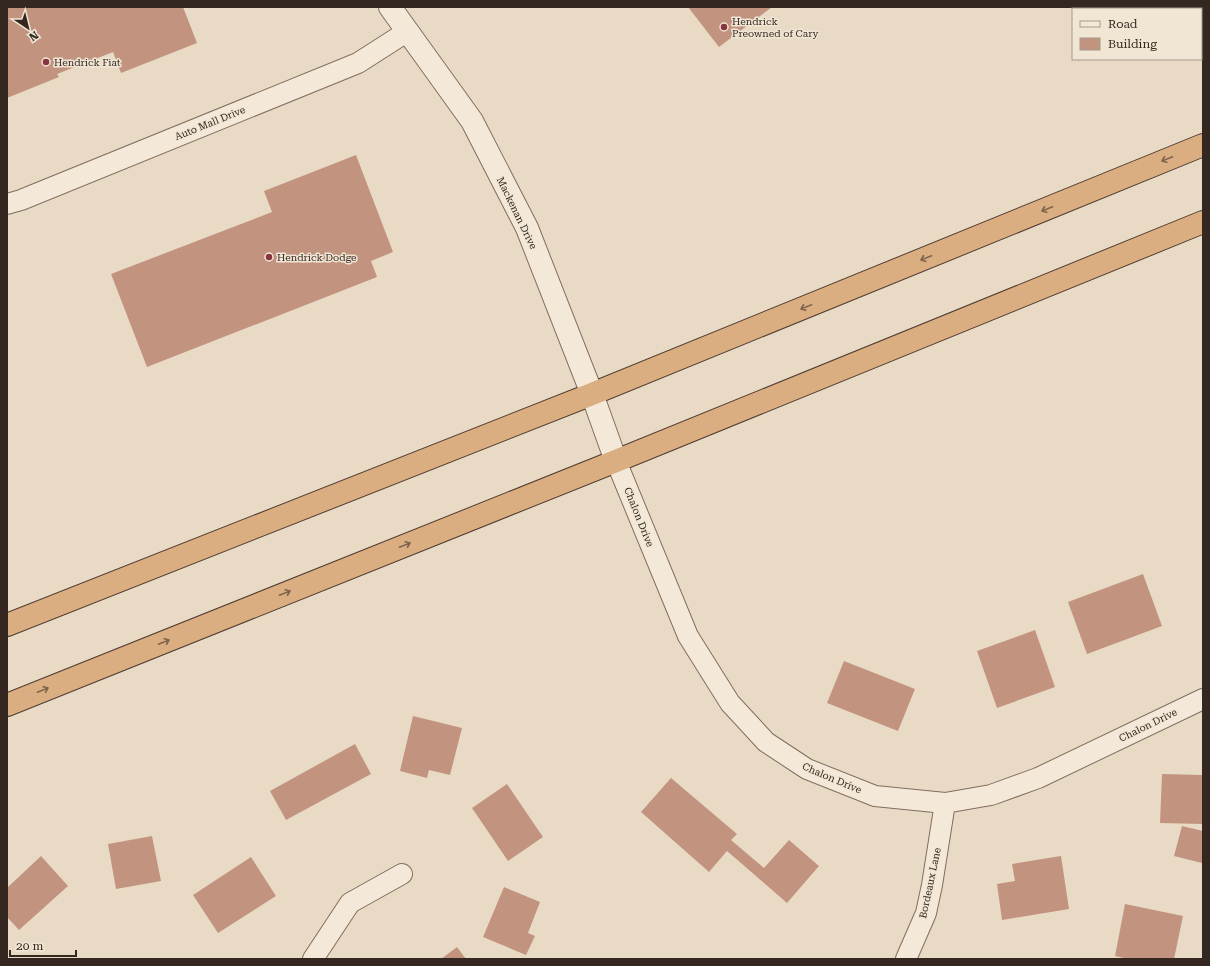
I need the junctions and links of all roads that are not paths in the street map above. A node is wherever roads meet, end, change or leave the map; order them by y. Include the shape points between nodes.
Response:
1 (390, 7) edge
2 (408, 31) junction
3 (1203, 145) edge
4 (7, 204) edge
5 (1203, 222) edge
6 (592, 394) junction
7 (616, 461) junction
8 (7, 625) edge
9 (1203, 699) edge
10 (7, 704) edge
11 (945, 803) junction
12 (402, 874) dead end
13 (313, 959) edge
14 (906, 959) edge

1 - 2 street, Mackenan Drive
2 - 4 street, Auto Mall Drive via 358,62
2 - 6 street, Mackenan Drive via 472,120 527,228
3 -> 6 highway
5 - 7 highway
6 - 7 street, Mackenan Drive
6 - 8 highway
10 -> 7 highway
7 - 11 street, Chalon Drive via 688,636 730,703 766,742 808,770 875,796
9 - 11 street, Chalon Drive via 1038,778 991,795
11 - 14 street, Bordeaux Lane via 926,913
12 - 13 street via 350,903

